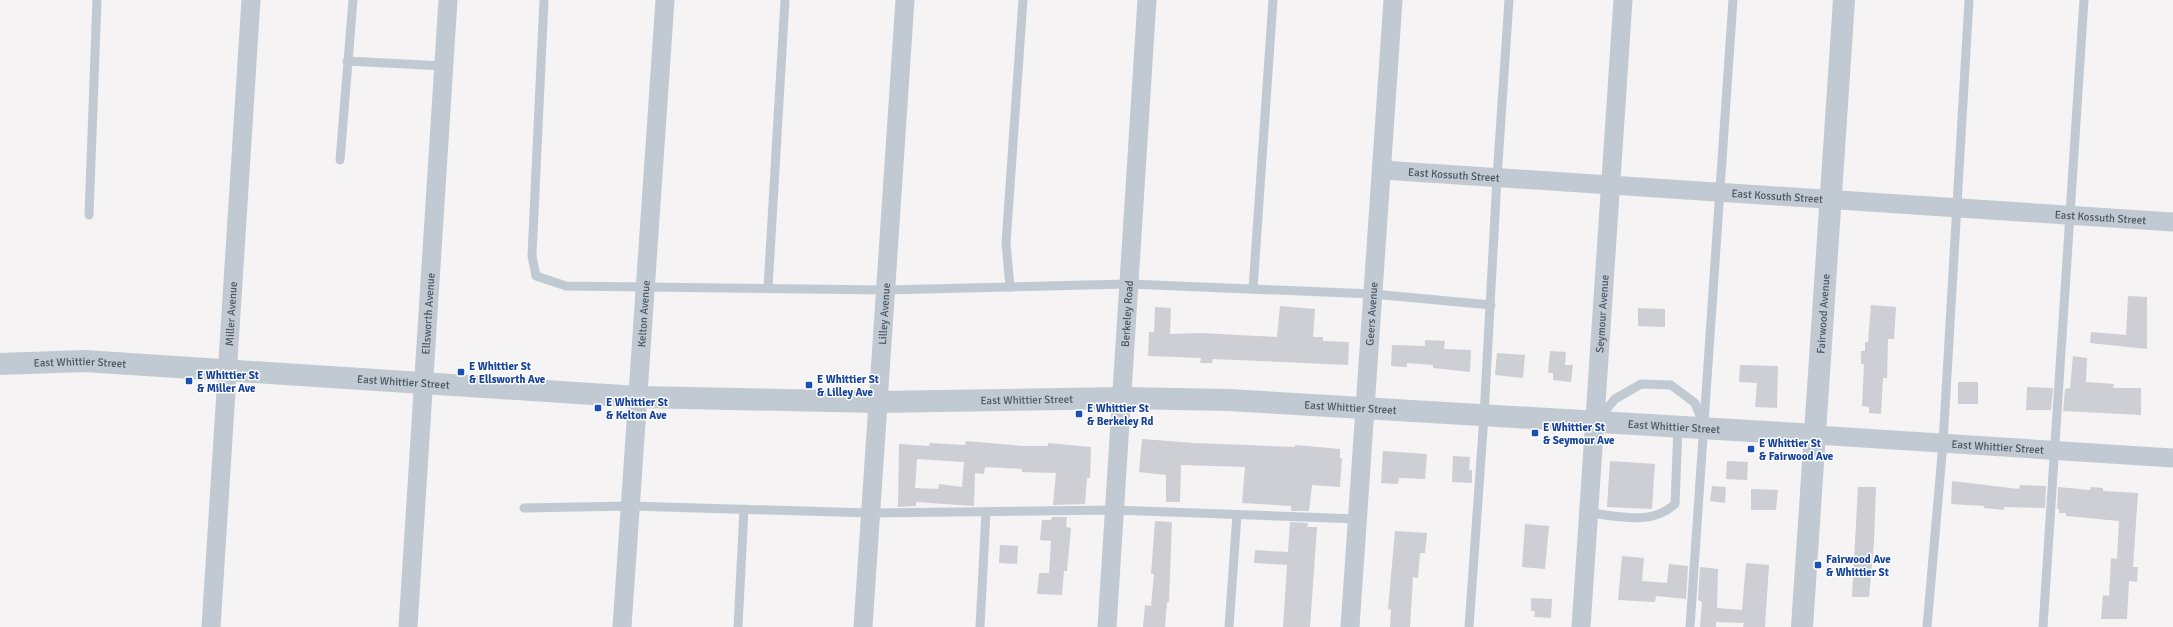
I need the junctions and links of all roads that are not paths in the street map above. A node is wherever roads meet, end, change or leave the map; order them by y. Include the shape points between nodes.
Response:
1 (98, 0) edge
2 (251, 0) edge
3 (353, 0) edge
4 (448, 0) edge
5 (544, 0) edge
6 (665, 0) edge
7 (785, 0) edge
8 (905, 0) edge
9 (1023, 0) edge
10 (1147, 0) edge
11 (1273, 0) edge
12 (1393, 0) edge
13 (1509, 0) edge
14 (1623, 0) edge
15 (1734, 0) edge
16 (1844, 0) edge
17 (1969, 0) edge
18 (2084, 0) edge
19 (347, 61) junction
20 (444, 66) junction
21 (340, 160) dead end
22 (1382, 170) junction
23 (1497, 178) junction
24 (1611, 185) junction
25 (1721, 192) junction
26 (1830, 200) junction
27 (1958, 208) junction
28 (89, 215) dead end
29 (2070, 216) junction
30 (2173, 222) edge
31 (1128, 284) junction
32 (646, 287) junction
33 (1010, 287) junction
34 (768, 288) junction
35 (1253, 289) junction
36 (886, 290) junction
37 (1373, 294) junction
38 (1491, 305) junction
39 (0, 364) edge
40 (226, 370) junction
41 (424, 382) junction
42 (638, 397) junction
43 (1122, 398) junction
44 (878, 402) junction
45 (1366, 407) junction
46 (1484, 416) junction
47 (1595, 423) junction
48 (1678, 428) junction
49 (1705, 429) junction
50 (1816, 435) junction
51 (1943, 443) junction
52 (2055, 450) junction
53 (2173, 458) edge
54 (630, 506) junction
55 (524, 508) dead end
56 (744, 509) junction
57 (1114, 510) junction
58 (986, 512) junction
59 (870, 513) junction
60 (1589, 513) junction
61 (1237, 515) junction
62 (1358, 519) junction
63 (211, 627) edge
64 (408, 627) edge
65 (622, 627) edge
66 (738, 627) edge
67 (862, 627) edge
68 (980, 627) edge
69 (1107, 627) edge
70 (1229, 627) edge
71 (1350, 627) edge
72 (1468, 627) edge
73 (1581, 627) edge
74 (1690, 627) edge
75 (1802, 627) edge
76 (1927, 627) edge
77 (2042, 627) edge

1 - 28 lane
2 - 40 street, Miller Avenue
3 - 19 lane
4 - 20 street, Ellsworth Avenue
5 - 32 lane via 532,256 536,276 566,286
6 - 32 street, Kelton Avenue
7 - 34 lane
8 - 36 street, Lilley Avenue
9 - 33 lane via 1006,243
10 - 31 street, Berkeley Road
11 - 35 lane
12 - 22 street, Geers Avenue
13 - 23 lane
14 - 24 street, Seymour Avenue
15 - 25 lane
16 - 26 street, Fairwood Avenue
17 - 27 lane
18 - 29 lane
19 - 20 lane
19 - 21 lane
20 - 41 street, Ellsworth Avenue
22 - 23 street, East Kossuth Street
22 - 37 street, Geers Avenue
23 - 24 street, East Kossuth Street
23 - 38 lane
24 - 25 street, East Kossuth Street
24 - 47 street, Seymour Avenue
25 - 26 street, East Kossuth Street
25 - 49 lane
26 - 27 street, East Kossuth Street
26 - 50 street, Fairwood Avenue
27 - 29 street, East Kossuth Street
27 - 51 lane
29 - 30 street, East Kossuth Street
29 - 52 lane
31 - 33 lane
31 - 35 lane
31 - 43 street, Berkeley Road
32 - 34 lane
32 - 42 street, Kelton Avenue
33 - 36 lane
34 - 36 lane
35 - 37 lane
36 - 44 street, Lilley Avenue
37 - 38 lane
37 - 45 street, Geers Avenue
38 - 46 lane
39 - 40 street, East Whittier Street via 84,361
40 - 41 street, East Whittier Street
40 - 63 street, Miller Avenue
41 - 42 street, East Whittier Street
41 - 64 street, Ellsworth Avenue
42 - 44 street, East Whittier Street
42 - 54 street, Kelton Avenue
43 - 44 street, East Whittier Street
43 - 45 street, East Whittier Street
43 - 57 street, Berkeley Road
44 - 59 street, Lilley Avenue
45 - 46 street, East Whittier Street
45 - 62 street, Geers Avenue
46 - 47 street, East Whittier Street
46 - 72 lane
47 - 48 street, East Whittier Street
47 - 49 lane via 1615,399 1641,384 1671,385 1695,403
47 - 60 street, Seymour Avenue
48 - 49 street, East Whittier Street
48 - 60 lane via 1675,504 1665,513 1646,518
49 - 50 street, East Whittier Street
49 - 74 lane
50 - 51 street, East Whittier Street
50 - 75 street, Fairwood Avenue
51 - 52 street, East Whittier Street
51 - 76 lane
52 - 53 street, East Whittier Street
52 - 77 lane
54 - 55 lane
54 - 56 lane
54 - 65 street, Kelton Avenue
56 - 59 lane
56 - 66 lane
57 - 58 lane
57 - 61 lane
57 - 69 street, Berkeley Road
58 - 59 lane
58 - 68 lane
59 - 67 street, Lilley Avenue
60 - 73 street, Seymour Avenue
61 - 62 lane
61 - 70 lane
62 - 71 street, Geers Avenue

